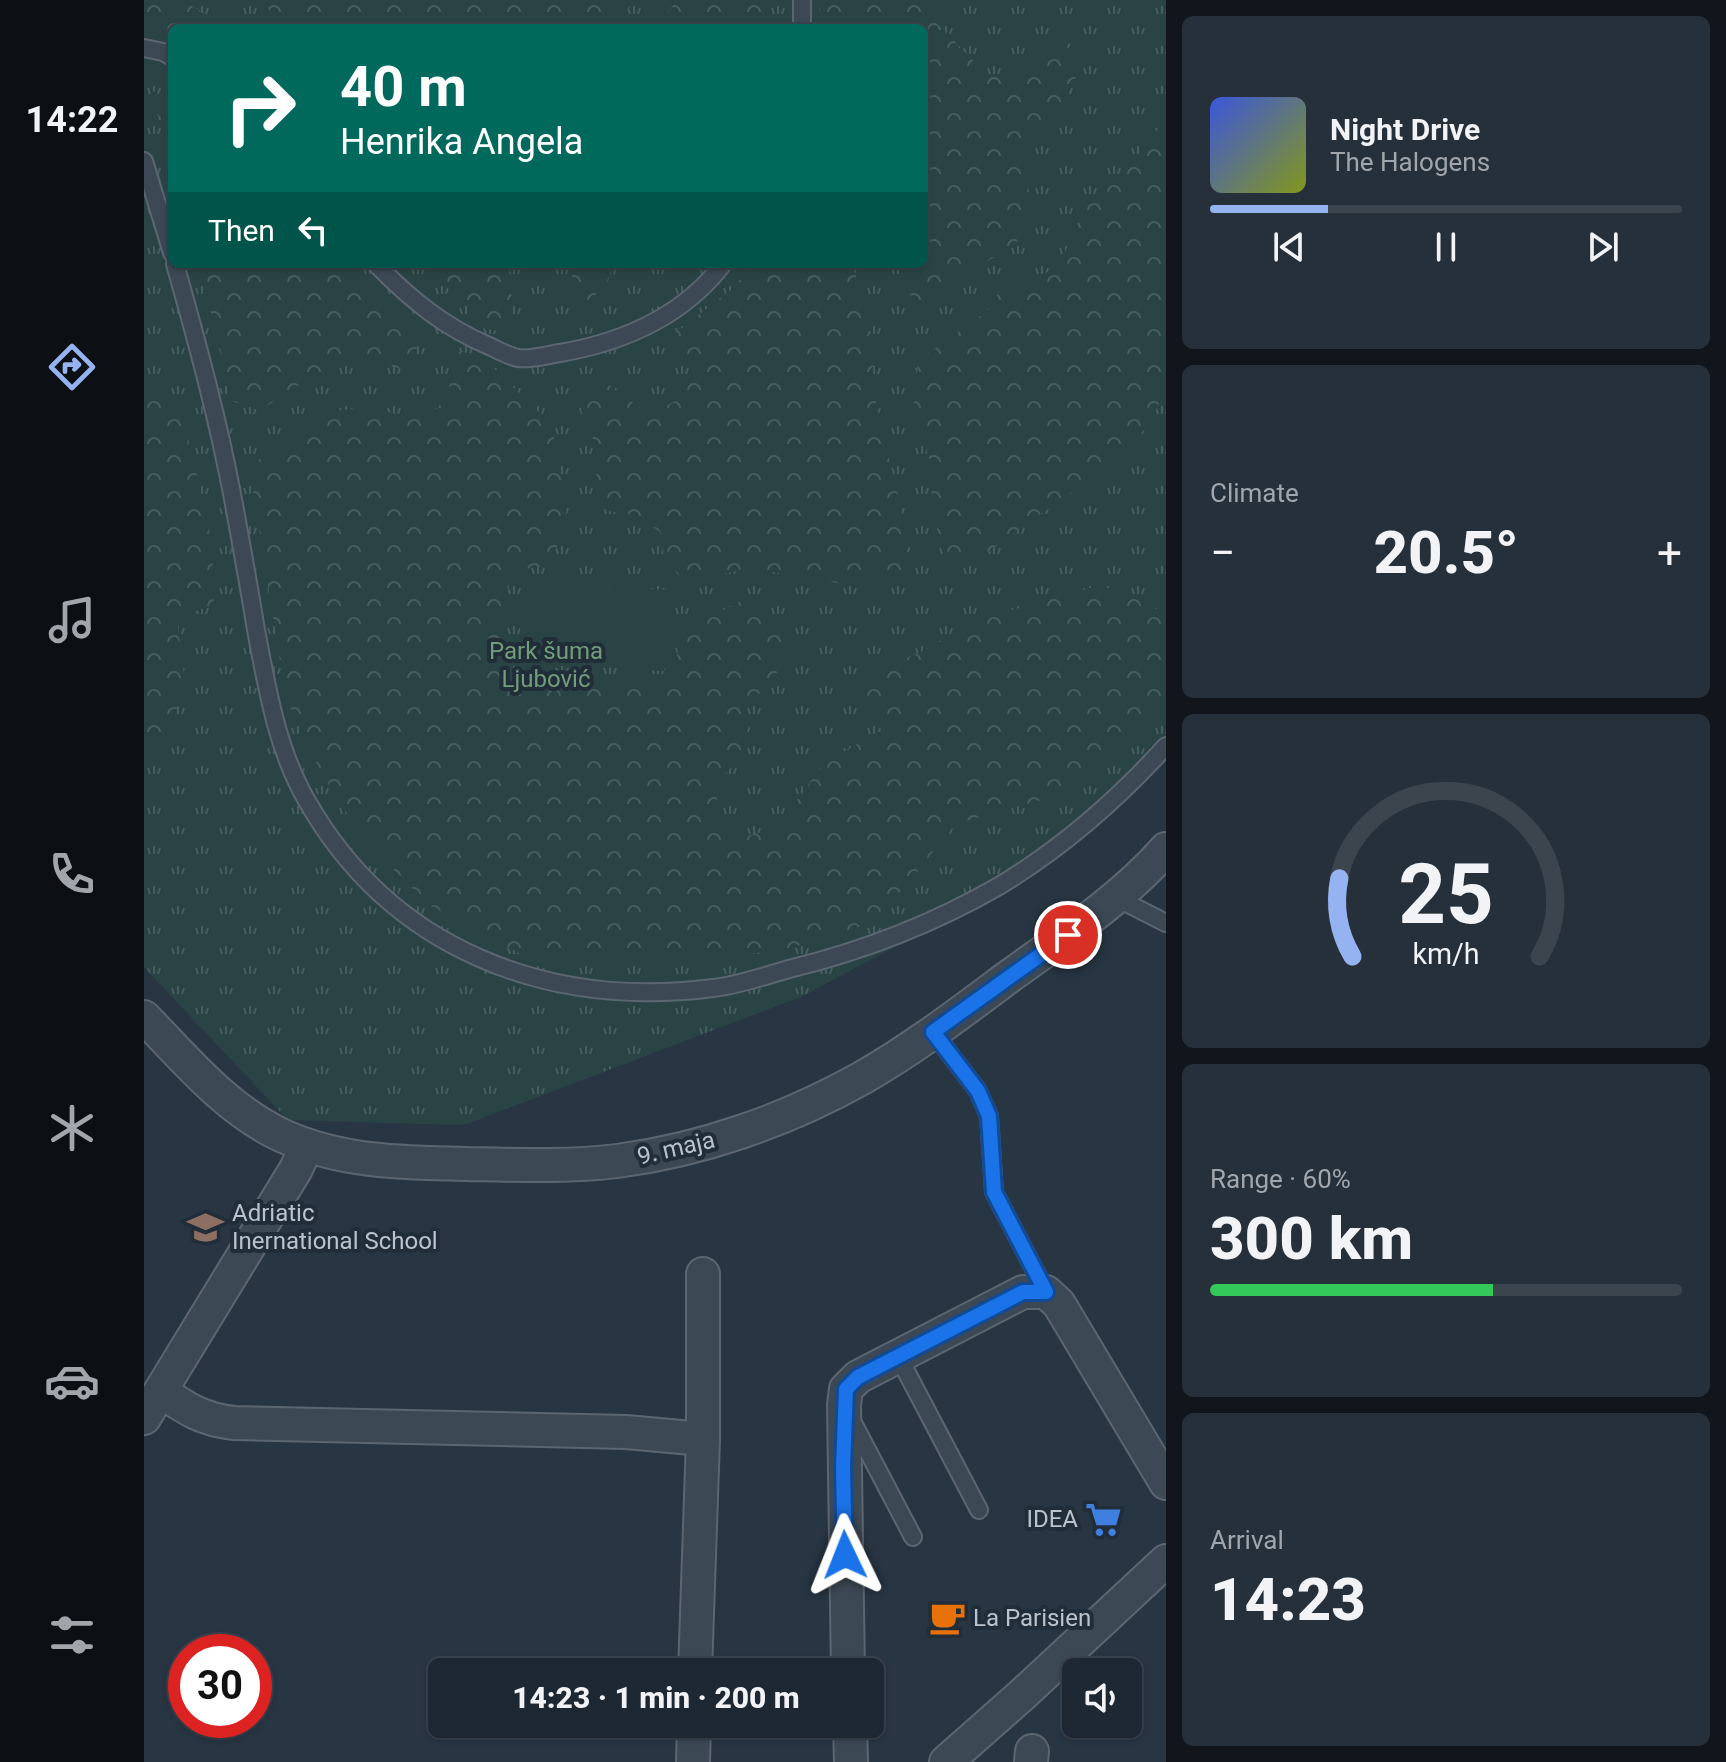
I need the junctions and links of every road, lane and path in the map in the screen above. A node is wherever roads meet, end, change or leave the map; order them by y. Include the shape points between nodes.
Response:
1 (802, 0) edge
2 (802, 24) edge
3 (144, 48) edge
4 (168, 56) edge
5 (144, 161) edge
6 (168, 240) edge
7 (176, 268) edge
8 (380, 268) edge
9 (720, 268) edge
10 (1166, 746) edge
11 (1166, 849) edge
12 (1115, 897) junction
13 (1166, 923) edge
14 (144, 1017) edge
15 (933, 1032) junction
16 (307, 1145) junction
17 (703, 1274) dead end
18 (1046, 1292) junction
19 (898, 1356) junction
20 (153, 1386) edge
21 (844, 1405) junction
22 (144, 1418) edge
23 (703, 1439) junction
24 (1166, 1483) edge
25 (979, 1510) dead end
26 (913, 1537) dead end
27 (1166, 1561) edge
28 (695, 1658) edge
29 (848, 1658) edge
30 (694, 1738) edge
31 (850, 1738) edge
32 (693, 1762) edge
33 (851, 1762) edge
34 (946, 1762) edge

1 - 2 lane
3 - 4 lane
5 - 6 lane
7 - 10 lane via 218,419 267,686 284,750 306,801 341,852 390,903 447,944 510,971 574,988 649,993 716,988 841,957 926,925 1000,885 1065,842
8 - 9 lane via 444,324 516,358 614,340 654,324 682,306
11 - 12 street, 9. maja
12 - 13 lane
12 - 15 street, 9. maja
14 - 16 street, 9. maja via 233,1104
15 - 16 street, 9. maja via 803,1108 710,1141 651,1155 568,1165 415,1163
15 - 18 lane via 978,1091 989,1116 994,1192
16 - 20 street
17 - 23 street
18 - 19 street via 1023,1292
18 - 24 street via 1059,1304
19 - 21 street via 858,1377 846,1389
19 - 25 lane
20 - 22 street
20 - 23 street via 196,1414 234,1423 626,1432
21 - 26 lane
21 - 29 street
23 - 28 street
27 - 34 street
30 - 32 street
31 - 33 street

